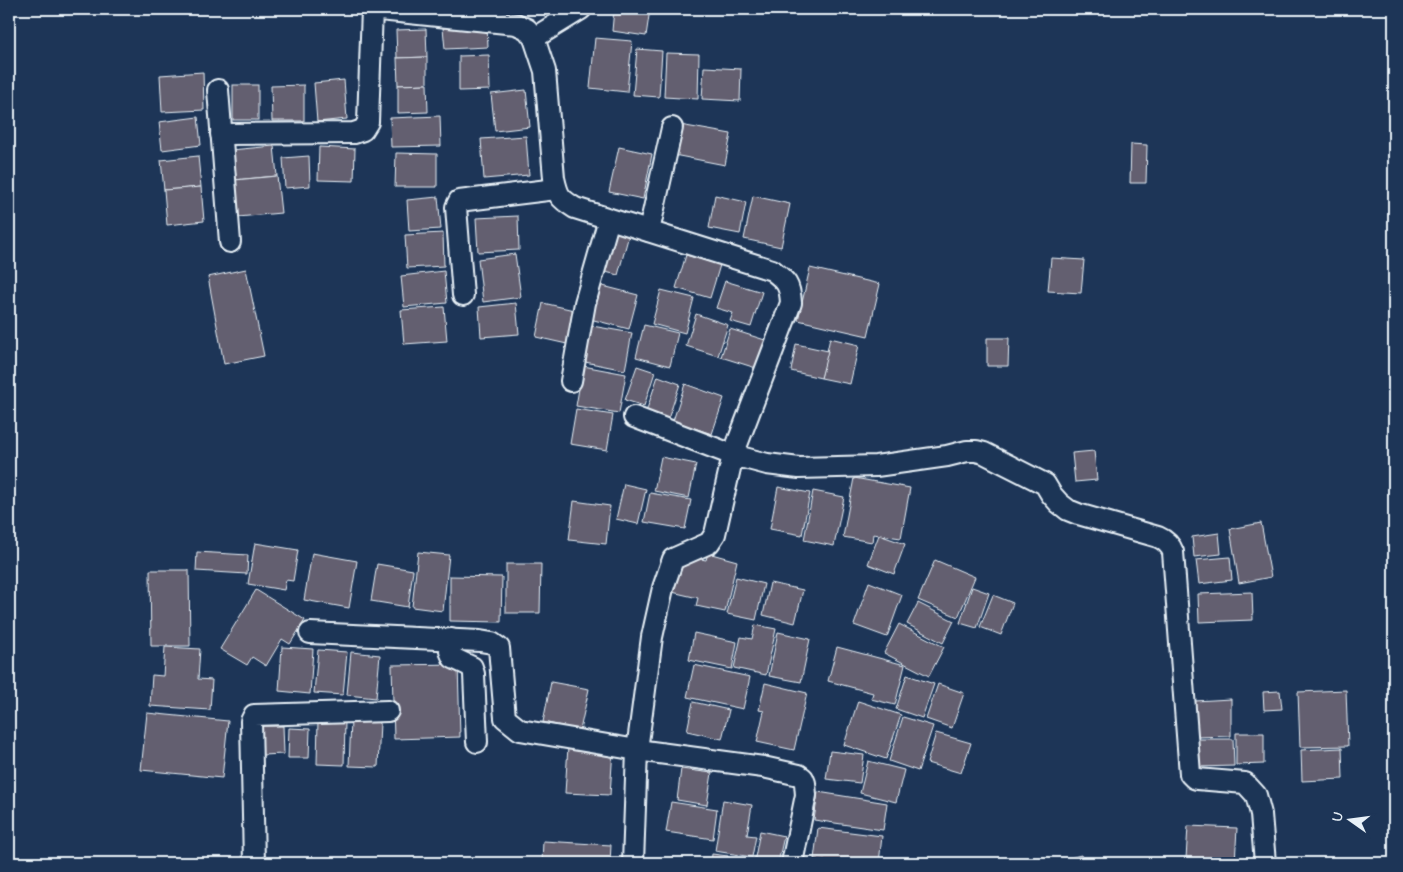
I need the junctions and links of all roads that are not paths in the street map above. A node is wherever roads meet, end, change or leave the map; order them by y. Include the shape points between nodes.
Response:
1 (371, 9) edge
2 (581, 9) edge
3 (534, 38) junction
4 (218, 90) dead end
5 (672, 128) dead end
6 (221, 134) junction
7 (556, 189) junction
8 (609, 219) junction
9 (649, 231) junction
10 (230, 242) dead end
11 (463, 295) dead end
12 (572, 381) dead end
13 (634, 417) dead end
14 (734, 455) junction
15 (310, 633) dead end
16 (451, 639) junction
17 (388, 711) dead end
18 (477, 742) dead end
19 (637, 750) junction
20 (254, 863) edge
21 (633, 863) edge
22 (792, 863) edge
23 (1265, 863) edge

1 - 3 street via 516,24 528,29
1 - 6 street via 368,122 363,130 354,133
2 - 3 street
3 - 7 street via 546,71
4 - 6 street
5 - 9 street
6 - 10 street
7 - 8 street via 561,200 575,208
7 - 11 street via 457,203
8 - 9 street
8 - 12 street via 585,303
9 - 14 street via 772,270 786,280 790,290 791,303
13 - 14 street
14 - 19 street via 715,534 709,543 673,559 663,588 652,637
14 - 23 street via 799,468 876,466 976,450 1045,484 1060,503 1073,512 1164,540 1173,552 1190,774 1197,779 1246,783 1256,795 1261,814
15 - 16 street
16 - 18 street via 453,658 472,667 474,674
16 - 19 street via 480,640 499,648 505,718 520,730
17 - 20 street via 252,716
19 - 21 street
19 - 22 street via 799,775 806,783 806,796

